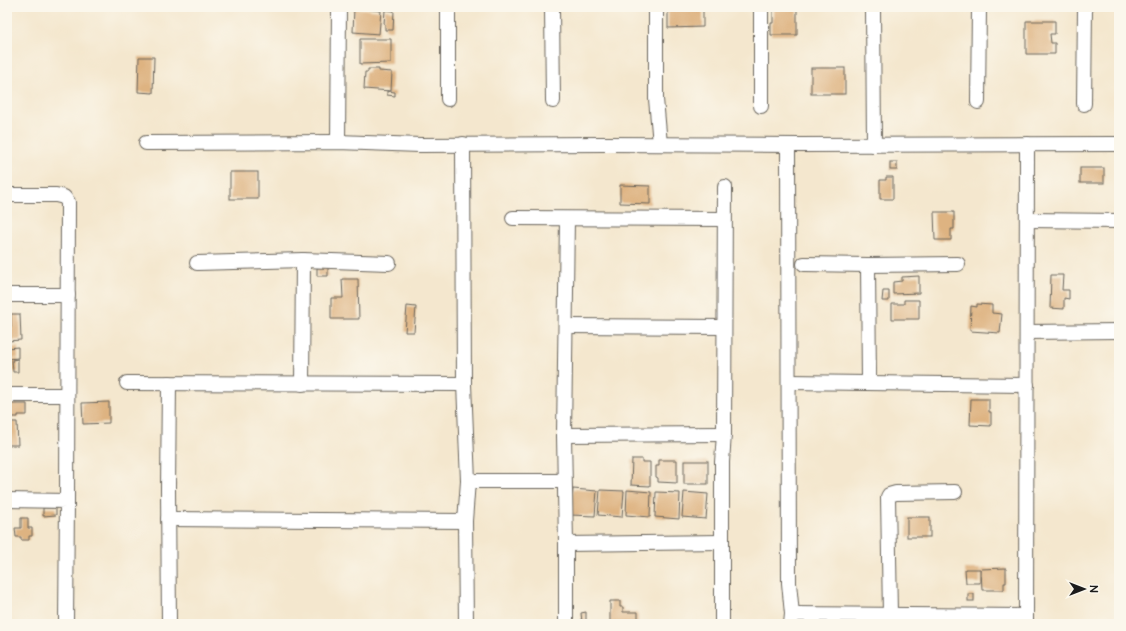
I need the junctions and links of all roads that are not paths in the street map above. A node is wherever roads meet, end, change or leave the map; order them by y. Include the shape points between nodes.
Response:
1 (339, 7) edge
2 (448, 7) edge
3 (552, 7) edge
4 (656, 7) edge
5 (761, 7) edge
6 (873, 7) edge
7 (979, 7) edge
8 (1085, 7) edge
9 (448, 99) dead end
10 (553, 101) dead end
11 (978, 102) dead end
12 (1084, 104) dead end
13 (761, 106) dead end
14 (338, 142) junction
15 (146, 144) dead end
16 (463, 144) junction
17 (660, 144) junction
18 (1027, 144) junction
19 (1119, 144) edge
20 (788, 145) junction
21 (874, 145) junction
22 (725, 187) dead end
23 (7, 196) edge
24 (513, 218) dead end
25 (567, 218) junction
26 (724, 218) junction
27 (1027, 220) junction
28 (1119, 221) edge
29 (303, 260) junction
30 (197, 263) dead end
31 (389, 263) dead end
32 (804, 264) dead end
33 (958, 264) dead end
34 (868, 265) junction
35 (7, 295) edge
36 (68, 295) junction
37 (566, 326) junction
38 (723, 327) junction
39 (1119, 331) edge
40 (1027, 332) junction
41 (789, 382) junction
42 (127, 383) dead end
43 (169, 383) junction
44 (869, 383) junction
45 (302, 384) junction
46 (464, 384) junction
47 (1027, 385) junction
48 (7, 395) edge
49 (67, 395) junction
50 (724, 434) junction
51 (564, 435) junction
52 (468, 481) junction
53 (564, 481) junction
54 (955, 492) dead end
55 (7, 500) edge
56 (67, 501) junction
57 (168, 519) junction
58 (465, 521) junction
59 (722, 542) junction
60 (566, 544) junction
61 (890, 614) junction
62 (791, 619) edge
63 (907, 620) edge
64 (1026, 620) edge
65 (66, 624) edge
66 (169, 624) edge
67 (466, 624) edge
68 (566, 624) edge
69 (722, 624) edge

1 - 14 street
2 - 9 street
3 - 10 street
4 - 17 street via 656,99
5 - 13 street
6 - 21 street
7 - 11 street
8 - 12 street
14 - 15 street
14 - 16 street
16 - 17 street
16 - 46 street
17 - 20 street
18 - 19 street
18 - 21 street
18 - 27 street
20 - 21 street
20 - 41 street
22 - 26 street
23 - 36 street via 56,195 64,197 68,202
24 - 25 street
25 - 26 street
25 - 37 street
26 - 38 street
27 - 28 street
27 - 40 street
29 - 30 street
29 - 31 street
29 - 45 street
32 - 34 street
33 - 34 street
34 - 44 street
35 - 36 street
36 - 49 street
37 - 38 street
37 - 51 street
38 - 50 street
39 - 40 street
40 - 47 street
41 - 44 street
41 - 62 street
42 - 43 street
43 - 45 street
43 - 57 street
44 - 47 street
45 - 46 street
46 - 52 street
47 - 64 street
48 - 49 street
49 - 56 street
50 - 51 street
50 - 59 street
51 - 53 street
52 - 53 street
52 - 58 street
53 - 60 street
54 - 61 street via 889,495
55 - 56 street
56 - 65 street
57 - 58 street
57 - 66 street
58 - 67 street
59 - 60 street
59 - 69 street
60 - 68 street
61 - 62 street
61 - 63 street
63 - 64 street

